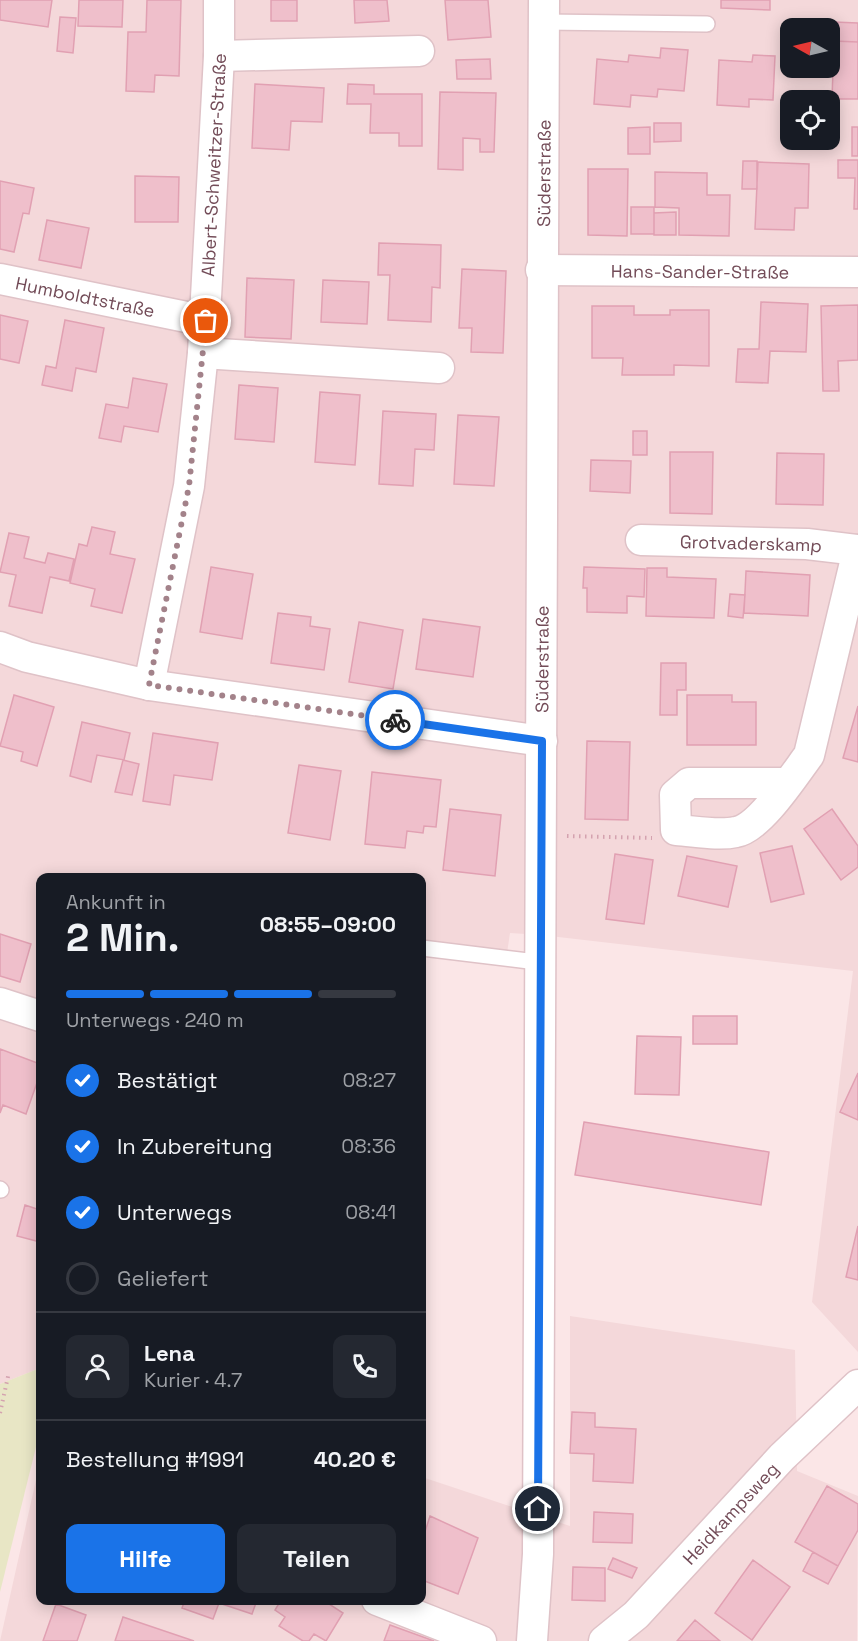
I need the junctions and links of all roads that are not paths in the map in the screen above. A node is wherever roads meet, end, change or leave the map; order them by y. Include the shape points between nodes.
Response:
1 (219, 0) edge
2 (544, 11) edge
3 (707, 24) dead end
4 (418, 51) dead end
5 (219, 56) junction
6 (541, 270) junction
7 (858, 272) edge
8 (0, 279) edge
9 (206, 321) junction
10 (203, 353) junction
11 (438, 368) dead end
12 (641, 540) dead end
13 (858, 550) edge
14 (0, 647) edge
15 (149, 685) junction
16 (542, 741) junction
17 (788, 783) junction
18 (426, 948) edge
19 (548, 963) junction
20 (0, 1004) edge
21 (36, 1015) edge
22 (858, 1386) edge
23 (390, 1605) edge
24 (481, 1641) edge
25 (532, 1641) edge
26 (604, 1641) edge

1 - 5 street, Albert-Schweitzer-Straße
2 - 3 lane
2 - 6 street, Süderstraße
4 - 5 street
5 - 9 street, Albert-Schweitzer-Straße
6 - 7 street, Hans-Sander-Straße
6 - 16 street, Süderstraße
8 - 9 street, Humboldtstraße
9 - 10 street, Albert-Schweitzer-Straße
10 - 11 street
10 - 15 street, Albert-Schweitzer-Straße via 189,486
12 - 13 street, Grotvaderskamp via 807,544
13 - 17 street via 809,755
14 - 15 street via 27,657
15 - 16 street
16 - 19 street, Süderstraße
17 - 17 street via 689,783 675,795 675,830 737,832 753,823
18 - 19 lane
19 - 25 street, Süderstraße via 538,1554
20 - 21 street
22 - 26 street, Heidkampsweg via 782,1457 636,1616
23 - 24 street

